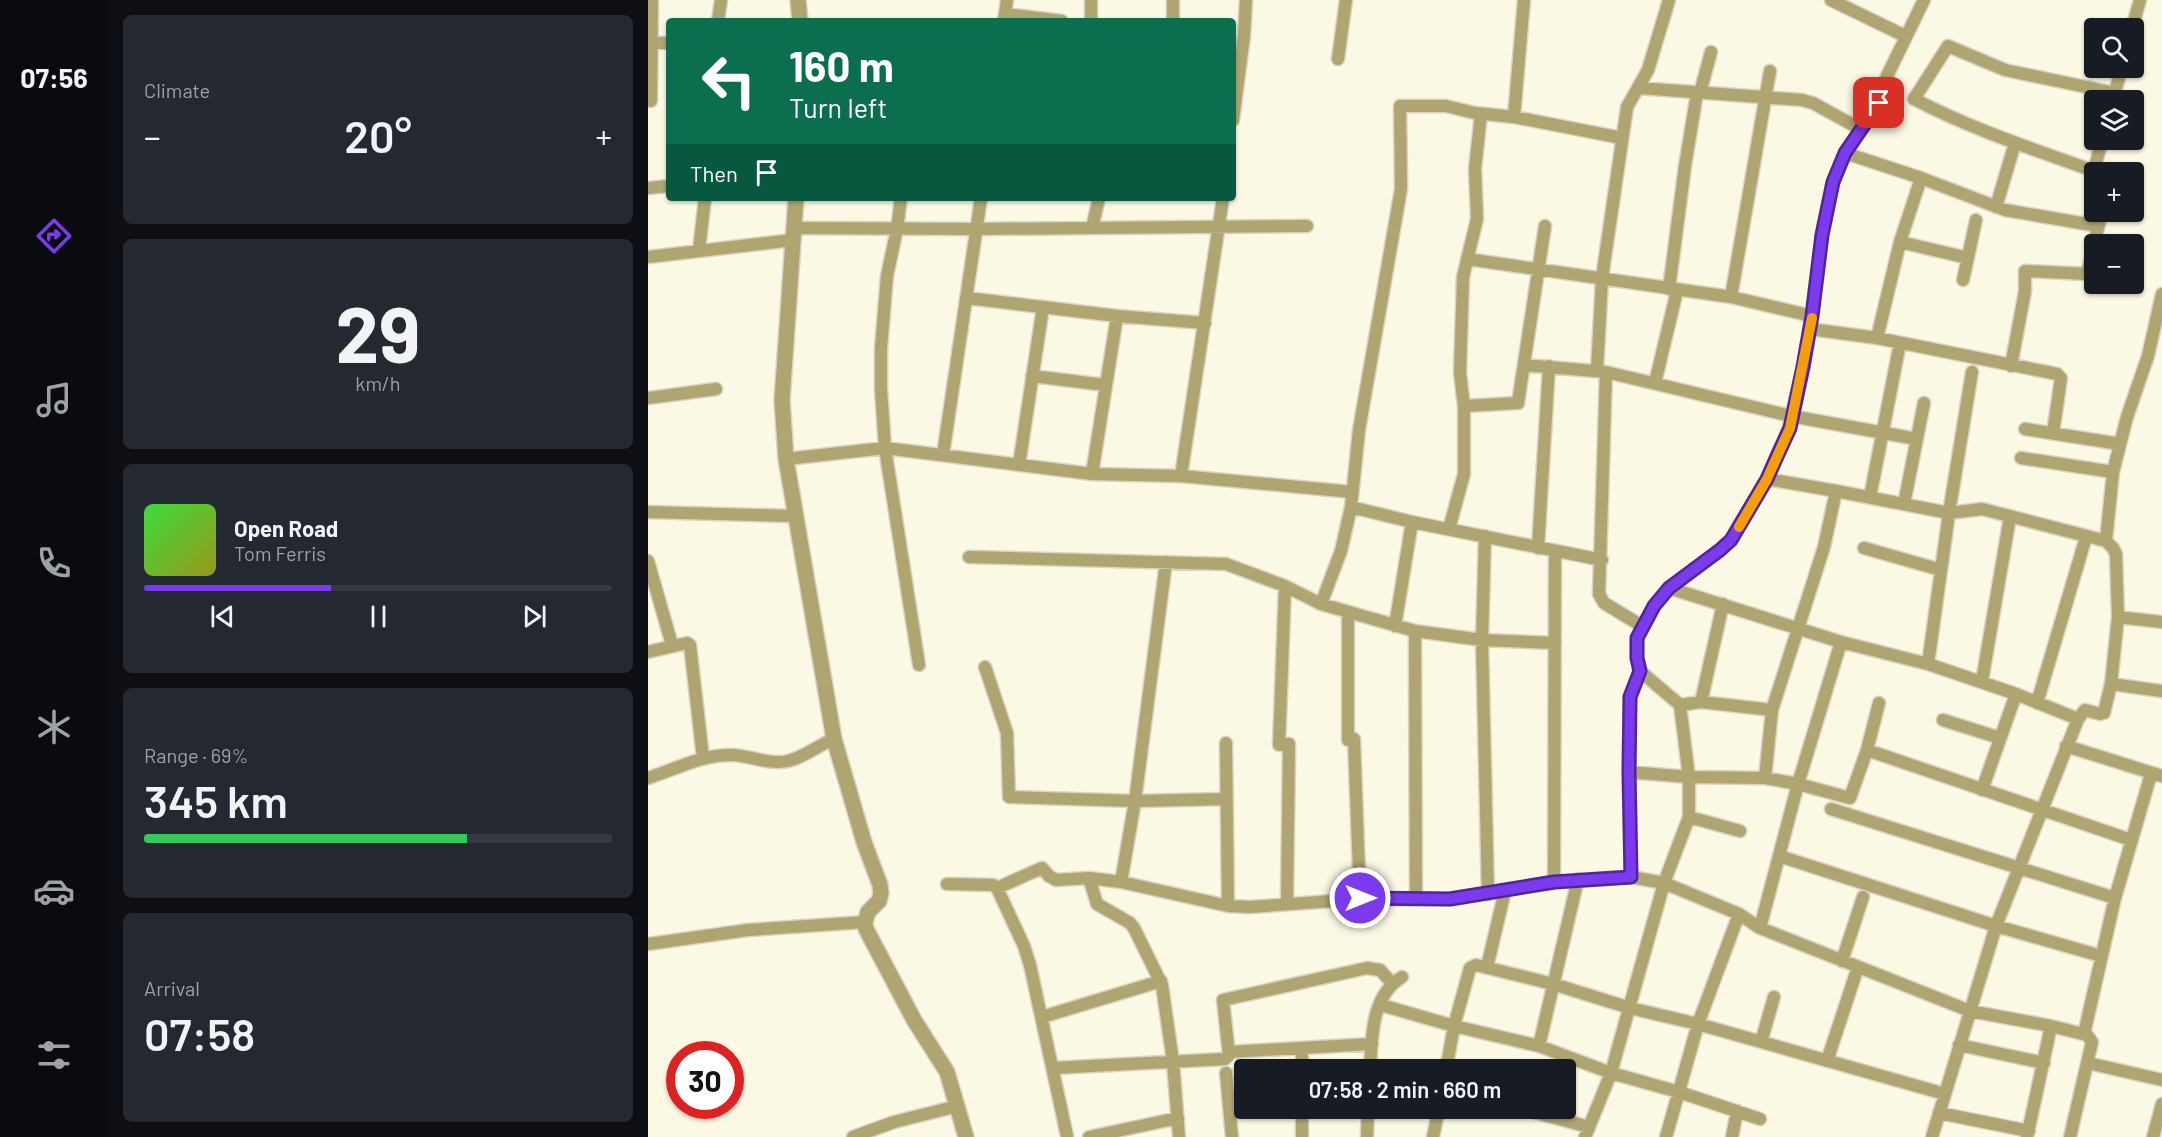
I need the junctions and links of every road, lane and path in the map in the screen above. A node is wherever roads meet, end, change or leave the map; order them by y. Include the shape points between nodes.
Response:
1 (652, 0) edge
2 (721, 0) edge
3 (798, 0) edge
4 (1007, 0) edge
5 (1091, 0) edge
6 (1173, 0) edge
7 (1246, 0) edge
8 (1346, 0) edge
9 (1524, 0) edge
10 (1669, 0) edge
11 (1831, 0) edge
12 (1924, 0) edge
13 (2140, 0) edge
14 (718, 18) edge
15 (800, 18) edge
16 (1004, 18) edge
17 (1091, 18) edge
18 (1173, 18) edge
19 (2135, 18) edge
20 (1238, 36) edge
21 (1905, 36) junction
22 (652, 43) junction
23 (666, 43) edge
24 (1712, 51) dead end
25 (1338, 58) dead end
26 (1236, 70) edge
27 (1770, 71) dead end
28 (1639, 88) junction
29 (2086, 90) edge
30 (1699, 93) junction
31 (1766, 97) junction
32 (651, 101) dead end
33 (1481, 114) junction
34 (1514, 117) junction
35 (1860, 129) junction
36 (1622, 138) junction
37 (2015, 143) junction
38 (2099, 150) edge
39 (1845, 153) junction
40 (1921, 178) junction
41 (666, 186) edge
42 (648, 188) edge
43 (705, 201) edge
44 (796, 201) edge
45 (901, 201) edge
46 (981, 201) edge
47 (1098, 201) edge
48 (1223, 201) edge
49 (1996, 207) junction
50 (1976, 220) dead end
51 (2099, 222) edge
52 (1220, 226) junction
53 (1307, 226) dead end
54 (1545, 226) dead end
55 (2098, 226) junction
56 (1092, 228) junction
57 (897, 229) junction
58 (976, 229) junction
59 (794, 234) junction
60 (2096, 234) edge
61 (1900, 242) junction
62 (699, 250) junction
63 (648, 257) edge
64 (1968, 258) junction
65 (1467, 259) junction
66 (1538, 269) junction
67 (2084, 274) edge
68 (1602, 278) junction
69 (1963, 280) dead end
70 (1673, 290) junction
71 (2162, 294) edge
72 (1731, 297) junction
73 (967, 298) junction
74 (1043, 307) junction
75 (1117, 316) junction
76 (1811, 322) junction
77 (1205, 323) junction
78 (1877, 339) junction
79 (1900, 343) junction
80 (1524, 365) junction
81 (1549, 366) junction
82 (2011, 366) junction
83 (1602, 371) junction
84 (1972, 372) dead end
85 (1032, 376) junction
86 (1655, 383) junction
87 (1105, 385) junction
88 (716, 389) dead end
89 (648, 398) edge
90 (1924, 403) dead end
91 (1464, 406) junction
92 (1791, 416) junction
93 (2025, 429) dead end
94 (1882, 432) junction
95 (2053, 433) junction
96 (1917, 439) junction
97 (2120, 444) junction
98 (885, 448) junction
99 (943, 455) junction
100 (2021, 458) dead end
101 (786, 459) junction
102 (1019, 465) junction
103 (2113, 472) junction
104 (1092, 474) junction
105 (1181, 476) junction
106 (1767, 479) junction
107 (1836, 490) junction
108 (1352, 492) junction
109 (1870, 497) junction
110 (1904, 504) junction
111 (1351, 507) junction
112 (648, 512) edge
113 (1949, 513) junction
114 (794, 516) junction
115 (2010, 517) junction
116 (1412, 522) junction
117 (1449, 529) junction
118 (1485, 536) junction
119 (2086, 537) junction
120 (2106, 541) junction
121 (1538, 548) junction
122 (1864, 548) dead end
123 (1555, 551) junction
124 (969, 557) dead end
125 (1602, 560) junction
126 (648, 561) edge
127 (1166, 562) junction
128 (1941, 570) junction
129 (1285, 586) junction
130 (1669, 588) junction
131 (1321, 604) junction
132 (1723, 604) junction
133 (1348, 612) junction
134 (2118, 617) junction
135 (2162, 622) edge
136 (1395, 626) junction
137 (1642, 626) junction
138 (1797, 627) junction
139 (1415, 631) junction
140 (1482, 639) junction
141 (1841, 642) junction
142 (1555, 643) junction
143 (672, 645) junction
144 (648, 652) edge
145 (1928, 664) junction
146 (918, 665) dead end
147 (985, 667) dead end
148 (1640, 671) junction
149 (1982, 681) junction
150 (2111, 684) junction
151 (2162, 691) edge
152 (2016, 694) junction
153 (1701, 702) junction
154 (2037, 703) junction
155 (1879, 704) dead end
156 (1680, 705) junction
157 (1772, 710) junction
158 (2078, 719) junction
159 (1943, 720) dead end
160 (2000, 738) junction
161 (834, 739) junction
162 (1226, 743) dead end
163 (2066, 746) junction
164 (1867, 750) junction
165 (703, 758) junction
166 (1629, 772) junction
167 (2157, 775) edge
168 (1689, 777) junction
169 (648, 778) edge
170 (1765, 778) junction
171 (1798, 784) junction
172 (1982, 790) junction
173 (1226, 799) junction
174 (1135, 801) junction
175 (1831, 809) dead end
176 (2042, 811) junction
177 (1689, 817) junction
178 (1740, 831) dead end
179 (2132, 840) junction
180 (1779, 856) junction
181 (2020, 867) junction
182 (1631, 877) junction
183 (1089, 878) junction
184 (1578, 879) junction
185 (1121, 882) junction
186 (1554, 882) junction
187 (1664, 883) junction
188 (947, 884) dead end
189 (997, 888) junction
190 (1505, 891) junction
191 (1488, 894) junction
192 (1863, 897) dead end
193 (1360, 898) junction
194 (2115, 898) junction
195 (1416, 899) junction
196 (1287, 904) junction
197 (1228, 906) junction
198 (1739, 914) junction
199 (865, 922) junction
200 (1996, 926) junction
201 (1760, 928) junction
202 (648, 944) edge
203 (2101, 956) junction
204 (1842, 961) junction
205 (1487, 967) junction
206 (1858, 967) junction
207 (1161, 981) junction
208 (1553, 984) junction
209 (1774, 997) dead end
210 (1381, 1005) dead end
211 (1630, 1008) junction
212 (1970, 1011) junction
213 (1042, 1017) junction
214 (1698, 1024) junction
215 (1455, 1026) junction
216 (2051, 1026) junction
217 (2084, 1034) junction
218 (1761, 1042) junction
219 (1372, 1044) junction
220 (1959, 1045) junction
221 (1539, 1046) junction
222 (1302, 1048) junction
223 (1229, 1052) junction
224 (1302, 1059) edge
225 (1371, 1059) edge
226 (1448, 1059) edge
227 (1827, 1061) junction
228 (1173, 1062) junction
229 (2044, 1063) junction
230 (2088, 1063) junction
231 (1053, 1068) junction
232 (1227, 1073) dead end
233 (1611, 1073) junction
234 (2162, 1080) edge
235 (1679, 1092) junction
236 (1945, 1094) junction
237 (2162, 1104) edge
238 (958, 1106) junction
239 (1737, 1111) junction
240 (1939, 1113) junction
241 (1178, 1118) junction
242 (1302, 1119) edge
243 (1368, 1119) edge
244 (1436, 1119) edge
245 (1550, 1119) edge
246 (1760, 1119) dead end
247 (1997, 1131) edge
248 (1587, 1132) edge
249 (2157, 1132) edge
250 (2028, 1134) edge
251 (854, 1137) edge
252 (966, 1137) edge
253 (1066, 1137) edge
254 (1089, 1137) edge
255 (1179, 1137) edge
256 (1232, 1137) edge
257 (1302, 1137) edge
258 (1367, 1137) edge
259 (1433, 1137) edge
260 (1665, 1137) edge
261 (1732, 1137) edge
262 (1932, 1137) edge
263 (2070, 1137) edge

1 - 22 street
2 - 14 street
3 - 15 street
4 - 16 street
5 - 17 street
6 - 18 street
7 - 20 street
8 - 25 street
9 - 34 street
10 - 28 street
11 - 21 street
12 - 21 street
13 - 19 street
20 - 26 street
21 - 35 street via 1879,103
22 - 23 street
22 - 32 street
24 - 30 street
27 - 31 street
28 - 30 street
28 - 36 street via 1629,102
29 - 37 street via 2005,70 1948,46 1914,99
30 - 31 street
30 - 70 street via 1686,156
31 - 35 street via 1806,101
31 - 72 street
33 - 34 street
33 - 65 street via 1475,169 1477,219
33 - 108 street via 1446,106 1400,106 1401,189
34 - 36 street
35 - 39 street
36 - 68 street
37 - 38 street via 2094,171
37 - 49 street
39 - 40 street
39 - 76 street via 1833,182 1822,235
40 - 49 street
40 - 61 street
41 - 42 street
43 - 62 street
44 - 59 street
45 - 57 street
46 - 58 street
47 - 56 street
48 - 52 street
49 - 55 street
50 - 64 street
51 - 55 street
52 - 53 street
52 - 56 street
52 - 77 street
54 - 66 street
55 - 60 street
56 - 58 street
57 - 58 street
57 - 59 street
57 - 98 street via 887,276 881,348
58 - 73 street
59 - 62 street
59 - 101 street via 782,400
61 - 64 street
61 - 78 street
62 - 63 street
64 - 69 street
65 - 66 street
65 - 91 street via 1460,351
66 - 68 street
66 - 80 street
67 - 82 street via 2025,271
68 - 70 street
68 - 83 street
70 - 72 street
70 - 86 street
71 - 97 street via 2148,356
72 - 76 street
73 - 74 street
73 - 99 street
74 - 75 street
74 - 85 street
75 - 77 street
75 - 87 street
76 - 78 street
76 - 92 street
77 - 105 street
78 - 79 street
79 - 82 street
79 - 94 street
80 - 81 street
80 - 91 street via 1518,403
81 - 83 street
81 - 121 street
82 - 95 street via 2060,376
83 - 86 street
83 - 125 street
84 - 113 street
85 - 87 street
85 - 102 street
86 - 92 street
87 - 104 street
88 - 89 street
90 - 96 street
91 - 117 street via 1464,474
92 - 94 street
92 - 106 street via 1790,428
93 - 95 street
94 - 96 street
94 - 109 street
95 - 97 street
96 - 110 street
97 - 103 street
98 - 99 street
98 - 101 street
98 - 146 street
99 - 102 street
100 - 103 street
101 - 114 street
102 - 104 street
103 - 120 street
104 - 105 street
105 - 108 street
106 - 107 street
106 - 130 street via 1731,540
107 - 109 street
107 - 138 street via 1824,547
108 - 111 street
109 - 110 street
110 - 113 street
111 - 116 street
111 - 131 street via 1341,551
112 - 114 street
113 - 115 street via 1982,509
113 - 128 street
114 - 161 street
115 - 119 street
115 - 149 street
116 - 117 street
116 - 136 street
117 - 118 street
118 - 121 street
118 - 140 street
119 - 120 street
119 - 154 street
120 - 134 street via 2116,554
121 - 123 street
122 - 128 street
123 - 125 street
123 - 142 street
124 - 127 street
125 - 137 street via 1601,599
126 - 143 street
127 - 129 street via 1226,564
127 - 174 street
128 - 145 street
129 - 131 street
129 - 196 street via 1279,746 1289,744
130 - 132 street
130 - 137 street
131 - 133 street
132 - 138 street
132 - 153 street
133 - 136 street
133 - 193 street via 1348,740 1354,739
134 - 135 street
134 - 150 street
136 - 139 street
137 - 148 street via 1637,638
138 - 141 street
138 - 157 street
139 - 140 street
139 - 195 street
140 - 142 street
140 - 191 street
141 - 145 street
141 - 171 street
142 - 186 street
143 - 144 street
143 - 165 street via 687,643 690,647
145 - 149 street
147 - 174 street via 1007,733 1009,796
148 - 156 street
148 - 166 street via 1630,697
149 - 152 street
150 - 151 street
150 - 158 street via 2104,712 2085,710
152 - 154 street
152 - 160 street
153 - 156 street
153 - 157 street
154 - 158 street
155 - 164 street
156 - 168 street
157 - 170 street
158 - 163 street
159 - 160 street
160 - 172 street
161 - 165 street via 786,762 733,755
161 - 199 street via 880,885 879,901 868,912
162 - 173 street
163 - 167 street
163 - 176 street
164 - 171 street via 1850,798
164 - 172 street
165 - 169 street
166 - 168 street
166 - 182 street
167 - 179 street
168 - 170 street
168 - 177 street
170 - 171 street
171 - 180 street
172 - 176 street
173 - 174 street
173 - 197 street
174 - 185 street
175 - 181 street
176 - 179 street
176 - 181 street
177 - 178 street
177 - 187 street
179 - 194 street
180 - 200 street
180 - 201 street
181 - 194 street
181 - 200 street
182 - 184 street
182 - 187 street
183 - 185 street
183 - 189 street via 1056,880 1040,868
183 - 207 street via 1097,904 1130,923
184 - 186 street
184 - 208 street
185 - 197 street
186 - 190 street
187 - 198 street
187 - 211 street
188 - 189 street
189 - 213 street via 1024,946
190 - 191 street
190 - 205 street
191 - 195 street
192 - 204 street
193 - 195 street
193 - 196 street
194 - 203 street
196 - 197 street
198 - 201 street
198 - 214 street
199 - 202 street via 748,930
199 - 238 street via 877,954 947,1072
200 - 203 street
200 - 212 street
201 - 204 street
203 - 217 street
204 - 206 street
205 - 208 street
205 - 215 street via 1470,968
206 - 212 street
206 - 227 street
207 - 213 street
207 - 228 street
208 - 211 street
208 - 221 street
209 - 218 street
210 - 215 street
211 - 214 street
211 - 233 street
212 - 216 street
212 - 220 street
213 - 231 street
214 - 218 street
214 - 235 street
215 - 221 street
215 - 226 street
216 - 217 street
216 - 229 street
217 - 230 street via 2092,1042
218 - 227 street
219 - 222 street
219 - 223 street via 1379,1003 1397,980 1367,968 1223,1000
219 - 225 street
220 - 229 street
220 - 236 street
221 - 233 street
222 - 223 street
222 - 224 street
223 - 228 street via 1225,1059
227 - 236 street
228 - 231 street
228 - 241 street
229 - 250 street
230 - 234 street
230 - 263 street
231 - 253 street
232 - 256 street
233 - 235 street
233 - 248 street
235 - 239 street
235 - 260 street
236 - 240 street
237 - 249 street
238 - 251 street
238 - 252 street
239 - 246 street
239 - 261 street
240 - 247 street
240 - 262 street
241 - 254 street
241 - 255 street
242 - 257 street
243 - 258 street
244 - 259 street
245 - 248 street
247 - 250 street
253 - 254 street

